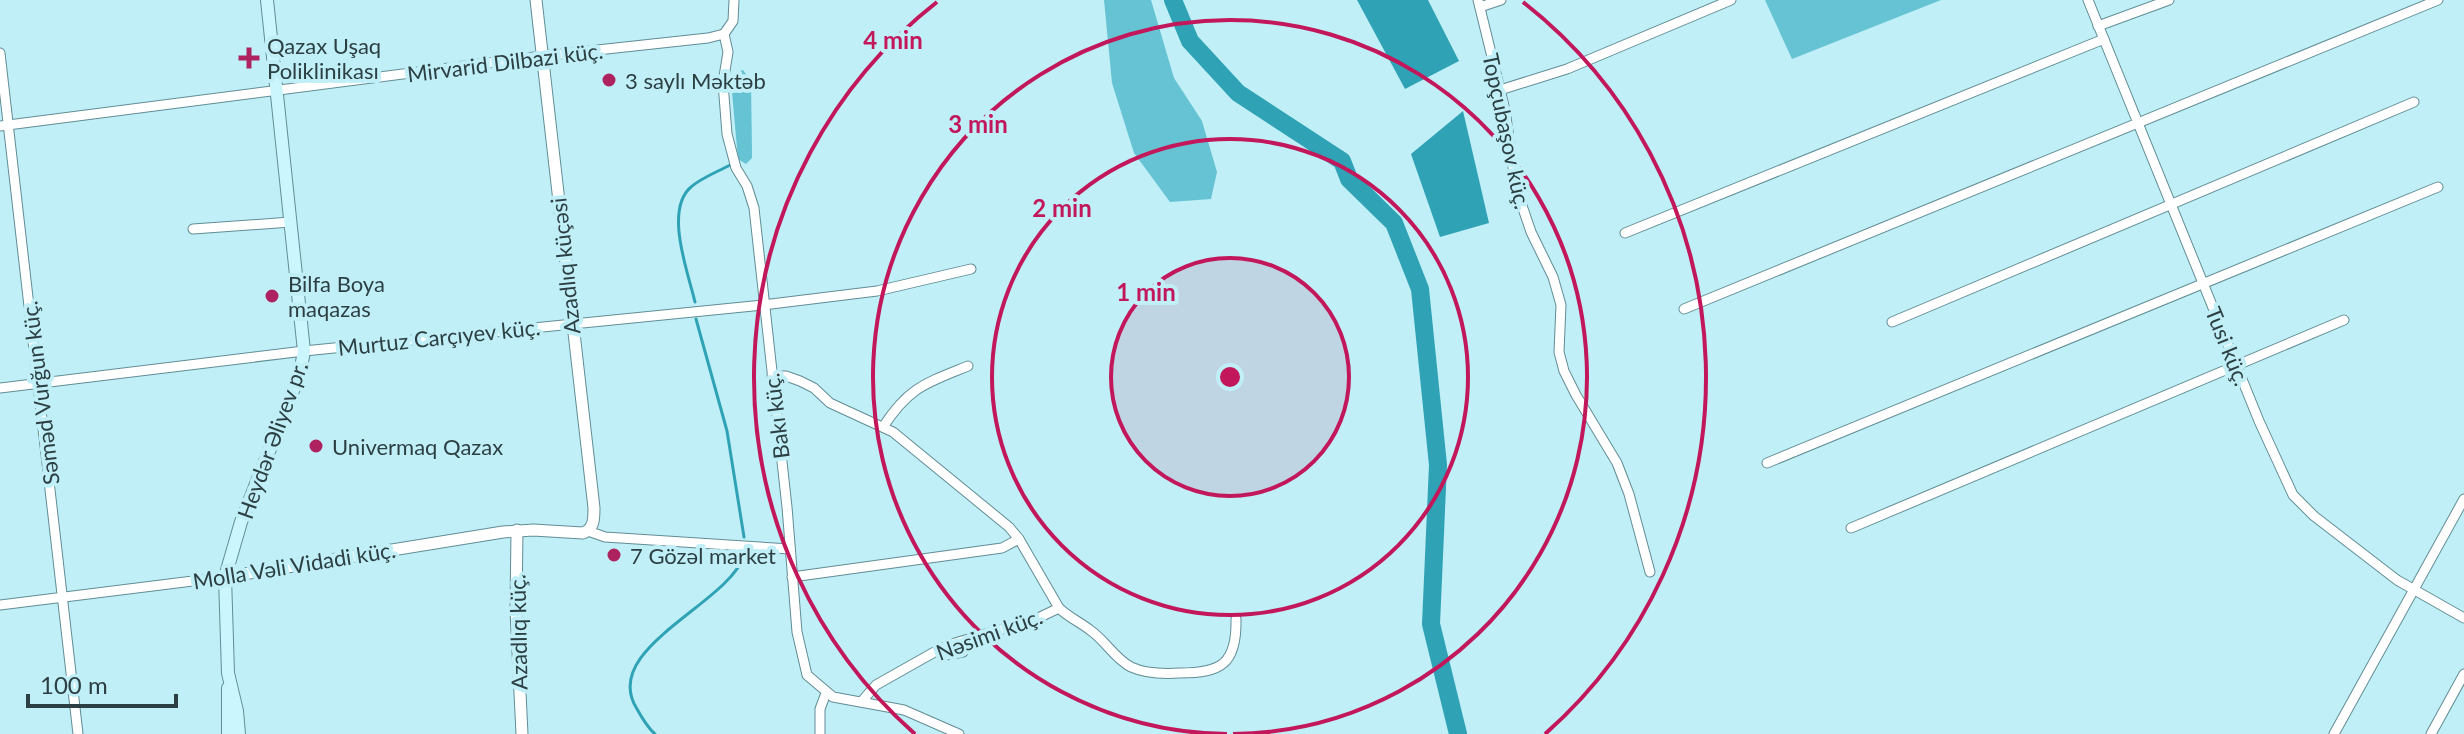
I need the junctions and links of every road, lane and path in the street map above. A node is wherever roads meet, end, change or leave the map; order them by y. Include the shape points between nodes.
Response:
1 (267, 0) edge
2 (536, 0) edge
3 (734, 0) edge
4 (1501, 0) edge
5 (1731, 0) edge
6 (2088, 0) edge
7 (2169, 0) edge
8 (2438, 0) edge
9 (1479, 3) edge
10 (2098, 26) junction
11 (724, 34) junction
12 (2104, 39) junction
13 (0, 53) edge
14 (542, 56) junction
15 (277, 90) junction
16 (1500, 90) junction
17 (2414, 102) dead end
18 (2137, 122) junction
19 (5, 126) edge
20 (2438, 187) dead end
21 (2171, 206) junction
22 (291, 222) junction
23 (193, 229) dead end
24 (1625, 233) dead end
25 (971, 269) dead end
26 (2203, 283) junction
27 (763, 305) junction
28 (1684, 309) dead end
29 (2344, 320) dead end
30 (1892, 322) dead end
31 (571, 323) junction
32 (304, 351) junction
33 (968, 366) dead end
34 (2237, 367) junction
35 (772, 376) junction
36 (39, 382) junction
37 (0, 388) edge
38 (883, 427) junction
39 (1767, 463) dead end
40 (2464, 499) edge
41 (1851, 528) dead end
42 (517, 530) junction
43 (588, 531) junction
44 (1019, 539) junction
45 (790, 549) junction
46 (1650, 572) dead end
47 (225, 577) junction
48 (792, 577) junction
49 (2412, 590) junction
50 (64, 598) junction
51 (0, 605) edge
52 (1059, 608) junction
53 (2464, 618) edge
54 (1236, 619) dead end
55 (938, 650) junction
56 (963, 652) dead end
57 (228, 673) junction
58 (2464, 674) edge
59 (826, 693) junction
60 (862, 701) junction
61 (78, 734) edge
62 (228, 734) edge
63 (239, 734) edge
64 (522, 734) edge
65 (820, 734) edge
66 (959, 734) edge
67 (2334, 734) edge
68 (2431, 734) edge

1 - 15 main road, Heydər Əliyev pr.
2 - 14 street, Azadlıq küçəsi
3 - 11 street, Bakı küç. via 733,21
4 - 9 street
5 - 16 street via 1567,69
6 - 10 street, Tusi küç.
7 - 10 street
8 - 18 street
9 - 16 street, Topçubaşov küç.
10 - 12 street, Tusi küç.
11 - 14 street, Mirvarid Dilbazi küç.
11 - 27 street, Bakı küç. via 727,134 754,208
12 - 18 street, Tusi küç.
12 - 24 street
13 - 19 street, Səməd Vurğun küç.
14 - 15 street, Mirvarid Dilbazi küç.
14 - 31 street, Azadlıq küçəsi
15 - 19 street, Mirvarid Dilbazi küç.
15 - 22 main road, Heydər Əliyev pr.
16 - 46 street, Topçubaşov küç. via 1516,188 1561,305 1559,352 1564,371 1617,463
17 - 21 street
18 - 21 street, Tusi küç.
18 - 28 street
19 - 36 street, Səməd Vurğun küç.
20 - 26 street
21 - 26 street, Tusi küç.
21 - 30 street
22 - 23 street
22 - 32 main road, Heydər Əliyev pr.
25 - 27 street, Murtuz Carçıyev küç. via 877,291
26 - 34 street, Tusi küç.
26 - 39 street
27 - 31 street, Murtuz Carçıyev küç.
27 - 35 street, Bakı küç.
29 - 34 street
31 - 32 street, Murtuz Carçıyev küç.
31 - 43 street, Azadlıq küçəsi via 594,508
32 - 36 street, Murtuz Carçıyev küç.
32 - 47 main road, Heydər Əliyev pr.
33 - 38 street via 910,393
34 - 41 street
34 - 49 street, Tusi küç. via 2298,501
35 - 38 street, Nəsimi küç. via 800,381 830,403
35 - 45 street, Bakı küç.
36 - 37 street, Murtuz Carçıyev küç.
36 - 50 street, Səməd Vurğun küç.
38 - 44 street, Nəsimi küç. via 909,443
40 - 49 street
42 - 43 street, Molla Vəli Vidadi küç.
42 - 47 street, Molla Vəli Vidadi küç.
42 - 64 street, Azadlıq küç.
43 - 45 street via 605,537
44 - 48 street via 1002,548
44 - 52 street, Nəsimi küç.
45 - 48 street, Bakı küç.
47 - 50 street, Molla Vəli Vidadi küç.
47 - 57 main road, Heydər Əliyev pr.
48 - 59 street, Bakı küç. via 800,654 807,675
49 - 53 street, Tusi küç.
49 - 67 street
50 - 51 street, Molla Vəli Vidadi küç.
50 - 61 street, Səməd Vurğun küç.
52 - 54 street via 1123,662 1162,674 1216,669 1234,647
52 - 55 street, Nəsimi küç.
55 - 56 street via 946,655
55 - 60 street, Nəsimi küç. via 876,685
57 - 62 main road
57 - 63 main road, Heydər Əliyev pr.
58 - 68 street
59 - 60 street
59 - 65 street
60 - 66 street via 904,710

